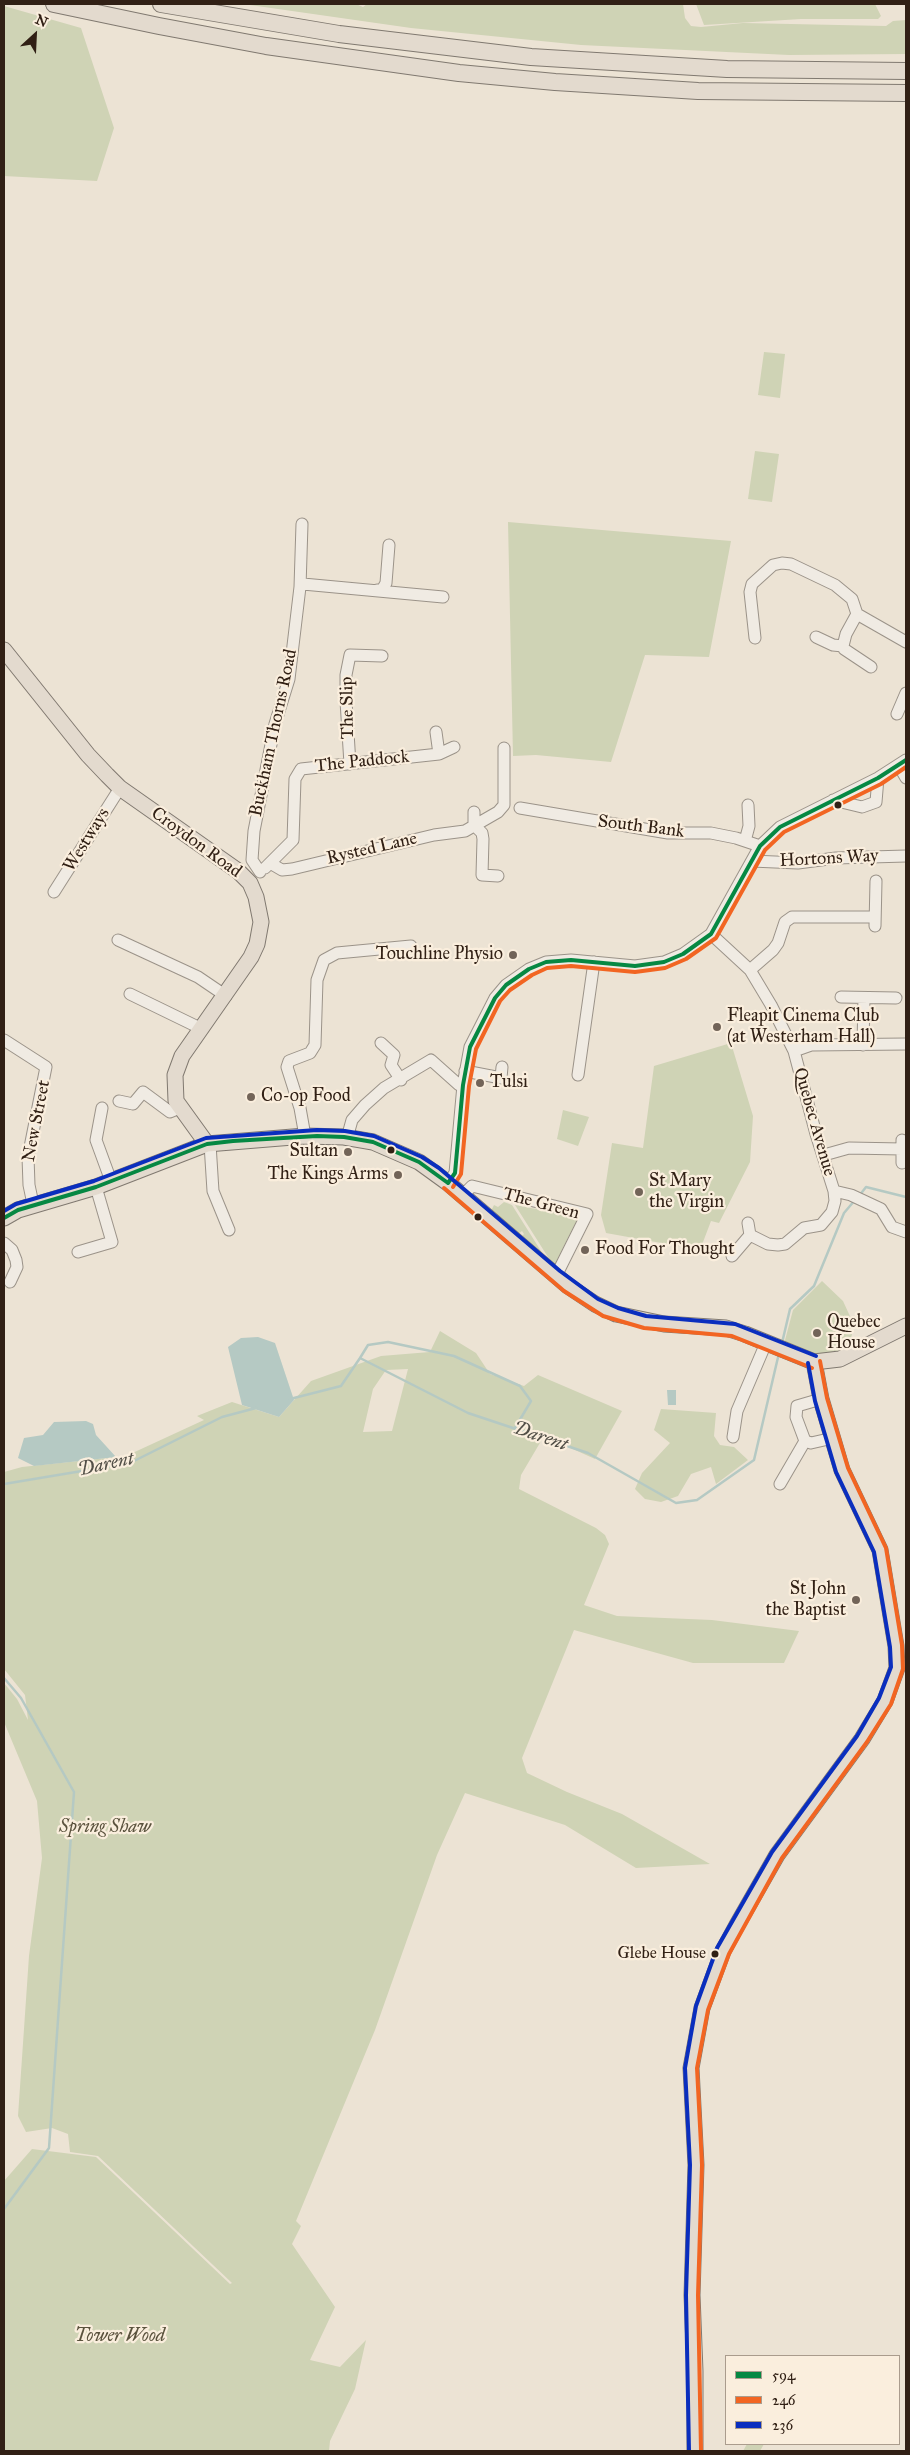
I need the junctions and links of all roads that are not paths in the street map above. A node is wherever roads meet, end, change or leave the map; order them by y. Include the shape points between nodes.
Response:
1 (54, 4) edge
2 (161, 4) edge
3 (906, 71) edge
4 (906, 93) edge
5 (302, 524) dead end
6 (390, 545) dead end
7 (300, 587) junction
8 (377, 590) junction
9 (443, 597) dead end
10 (857, 614) junction
11 (816, 637) dead end
12 (756, 638) dead end
13 (906, 642) edge
14 (843, 646) junction
15 (4, 650) edge
16 (382, 656) dead end
17 (871, 666) dead end
18 (905, 698) edge
19 (897, 714) dead end
20 (436, 732) dead end
21 (454, 748) dead end
22 (504, 748) dead end
23 (438, 754) junction
24 (902, 763) edge
25 (350, 764) junction
26 (878, 778) junction
27 (906, 778) edge
28 (120, 788) junction
29 (833, 800) junction
30 (748, 805) dead end
31 (520, 808) dead end
32 (474, 812) dead end
33 (474, 825) junction
34 (745, 841) junction
35 (760, 846) junction
36 (906, 856) edge
37 (752, 861) junction
38 (270, 862) junction
39 (260, 872) junction
40 (498, 876) dead end
41 (876, 881) dead end
42 (250, 883) junction
43 (54, 892) dead end
44 (132, 933) dead end
45 (710, 934) junction
46 (411, 946) dead end
47 (594, 962) junction
48 (750, 970) junction
49 (130, 994) dead end
50 (226, 996) junction
51 (842, 997) dead end
52 (864, 998) junction
53 (896, 998) dead end
54 (202, 1029) junction
55 (4, 1040) edge
56 (382, 1043) dead end
57 (906, 1044) edge
58 (863, 1045) junction
59 (794, 1050) junction
60 (465, 1071) junction
61 (502, 1072) dead end
62 (578, 1076) dead end
63 (401, 1080) junction
64 (463, 1085) junction
65 (119, 1101) dead end
66 (102, 1108) dead end
67 (180, 1108) junction
68 (305, 1136) junction
69 (347, 1138) junction
70 (208, 1144) junction
71 (824, 1156) junction
72 (902, 1163) dead end
73 (111, 1181) junction
74 (448, 1183) junction
75 (96, 1187) junction
76 (834, 1191) junction
77 (463, 1196) junction
78 (33, 1204) junction
79 (4, 1218) edge
80 (748, 1223) dead end
81 (229, 1230) dead end
82 (906, 1232) edge
83 (750, 1235) junction
84 (4, 1243) edge
85 (78, 1252) dead end
86 (732, 1256) dead end
87 (556, 1276) junction
88 (10, 1282) dead end
89 (906, 1326) edge
90 (766, 1343) junction
91 (814, 1362) junction
92 (821, 1399) junction
93 (733, 1437) dead end
94 (833, 1438) junction
95 (805, 1441) junction
96 (780, 1484) dead end
97 (695, 2451) edge

1 - 4 highway via 247,43 459,73 698,91
2 - 3 highway via 339,34 531,57 727,69
5 - 7 street, Buckham Thorns Road
6 - 8 street via 386,583 382,590
7 - 8 street via 304,584
7 - 39 street, Buckham Thorns Road via 290,679 275,724 254,831 252,860
8 - 9 street
10 - 12 street via 852,599 835,585 791,564 773,565 752,584 750,592
10 - 13 street
10 - 14 street
11 - 14 street
14 - 17 street
15 - 28 main road, Croydon Road via 88,755
16 - 25 street, The Slip via 350,655 346,675
18 - 19 street
20 - 23 street
21 - 23 street, The Paddock
22 - 33 street, Rysted Lane via 504,805
23 - 25 street, The Paddock
24 - 26 street
24 - 27 street
25 - 38 street, The Paddock via 301,768 297,773 294,840
26 - 29 street
26 - 29 street via 876,802 862,807
28 - 42 main road, Croydon Road via 222,857
28 - 43 street, Westways
29 - 35 street via 780,827
30 - 34 street via 749,826
31 - 34 street, South Bank via 668,833 711,833
32 - 33 street
33 - 38 street, Rysted Lane via 465,831 434,835 292,869 282,870
33 - 40 street via 482,832 482,875
34 - 35 street, South Bank
35 - 37 street
36 - 37 street, Hortons Way via 836,858 798,863
37 - 45 street
38 - 39 street, The Paddock
39 - 42 street, The Paddock
41 - 48 street via 875,921 792,917 785,922 773,950
42 - 50 main road, Croydon Road via 259,909 259,933 251,957
44 - 50 street via 123,943 198,977
45 - 47 street via 700,944 664,962 635,966
45 - 48 street, Quebec Avenue
46 - 68 street via 337,953 324,960 317,980 315,1045 310,1053 289,1061 287,1067
47 - 60 street via 546,962 514,978 495,998 478,1028
47 - 62 street
48 - 59 street, Quebec Avenue
49 - 54 street
50 - 54 main road, Croydon Road
51 - 52 street
52 - 53 street
52 - 58 street
54 - 67 main road, Croydon Road via 177,1066 174,1087
55 - 78 street, New Street via 46,1067 28,1157 27,1172
56 - 63 street via 394,1055 391,1064
57 - 58 street
58 - 59 street via 811,1045
59 - 71 street, Quebec Avenue
60 - 61 street
60 - 64 street
63 - 64 street via 431,1060
63 - 69 street via 384,1088 354,1116
64 - 74 street via 456,1170
65 - 67 street via 133,1104 143,1092 170,1112
66 - 73 street via 96,1140
67 - 70 main road, Croydon Road
68 - 69 main road
68 - 70 main road
69 - 74 main road via 373,1142 397,1152 419,1162
70 - 73 main road
70 - 81 street via 213,1191
71 - 72 street via 849,1148 902,1145
71 - 76 street, Quebec Avenue
73 - 75 main road
74 - 77 main road
75 - 78 main road
75 - 85 street via 112,1242
76 - 82 street via 881,1209 892,1227
76 - 83 street, Quebec Avenue via 832,1212 821,1225 804,1228 785,1244 768,1244
77 - 87 main road
77 - 87 street, The Green via 472,1186 587,1214
78 - 79 main road
80 - 83 street
83 - 86 street
84 - 88 street via 16,1260
87 - 90 main road via 595,1304 627,1318 726,1328
89 - 91 main road via 840,1359
90 - 91 main road
90 - 93 street via 737,1410
91 - 92 main road
92 - 94 main road
92 - 95 street via 797,1406 796,1417
94 - 95 street via 811,1443
94 - 97 main road via 842,1470 880,1550 897,1668 885,1701 858,1744 777,1855 723,1951 702,2008 691,2068 696,2165 692,2295
95 - 96 street

